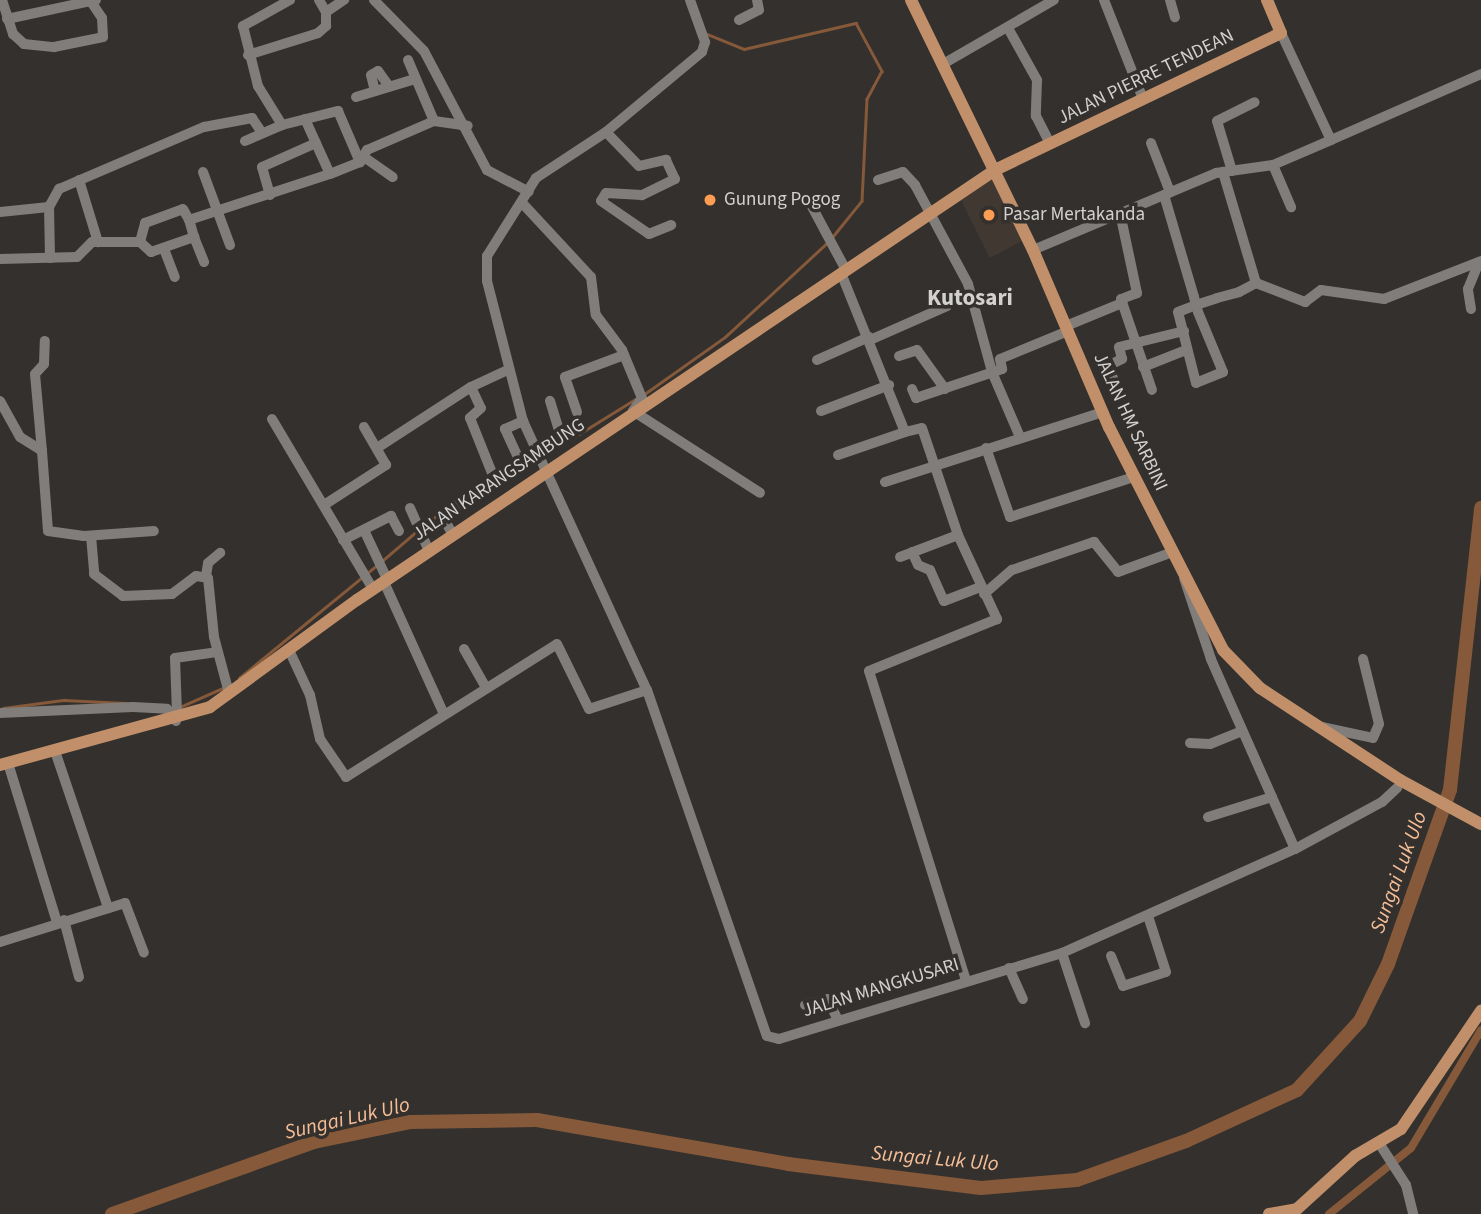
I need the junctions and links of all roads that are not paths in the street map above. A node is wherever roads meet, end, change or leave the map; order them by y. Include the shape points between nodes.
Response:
1 (290, 0) edge
2 (319, 0) edge
3 (344, 0) edge
4 (374, 0) edge
5 (690, 0) edge
6 (757, 0) edge
7 (911, 0) edge
8 (1054, 0) edge
9 (1104, 0) edge
10 (1170, 0) edge
11 (93, 1) edge
12 (1270, 1) edge
13 (3, 10) edge
14 (326, 12) junction
15 (1175, 17) dead end
16 (739, 20) dead end
17 (1007, 28) junction
18 (1281, 33) junction
19 (248, 55) junction
20 (408, 60) dead end
21 (943, 64) junction
22 (1481, 74) edge
23 (415, 79) junction
24 (389, 86) junction
25 (375, 91) junction
26 (356, 97) dead end
27 (1143, 99) junction
28 (1255, 102) dead end
29 (460, 113) junction
30 (305, 119) junction
31 (438, 122) junction
32 (282, 125) junction
33 (468, 126) junction
34 (606, 132) junction
35 (262, 133) junction
36 (1331, 140) junction
37 (245, 141) dead end
38 (316, 143) junction
39 (1151, 143) dead end
40 (1050, 144) junction
41 (362, 160) junction
42 (1273, 165) junction
43 (995, 170) junction
44 (1227, 171) junction
45 (203, 173) dead end
46 (330, 174) junction
47 (393, 177) dead end
48 (79, 180) junction
49 (878, 180) dead end
50 (529, 192) junction
51 (1167, 194) junction
52 (270, 195) junction
53 (798, 196) dead end
54 (524, 205) junction
55 (48, 207) junction
56 (1291, 207) dead end
57 (219, 209) junction
58 (0, 212) edge
59 (1120, 214) junction
60 (928, 216) junction
61 (189, 220) junction
62 (671, 225) dead end
63 (194, 237) junction
64 (98, 242) junction
65 (140, 242) junction
66 (230, 245) dead end
67 (164, 248) junction
68 (1033, 250) junction
69 (50, 258) junction
70 (0, 259) edge
71 (204, 262) dead end
72 (1480, 262) edge
73 (844, 272) junction
74 (175, 277) dead end
75 (1256, 283) junction
76 (1122, 303) junction
77 (1196, 305) junction
78 (947, 306) dead end
79 (1471, 309) dead end
80 (1067, 328) junction
81 (1184, 331) junction
82 (870, 338) junction
83 (45, 341) dead end
84 (1133, 345) junction
85 (1186, 350) junction
86 (624, 355) junction
87 (899, 356) dead end
88 (817, 359) dead end
89 (1143, 368) junction
90 (506, 371) junction
91 (992, 372) junction
92 (1115, 383) dead end
93 (889, 385) junction
94 (471, 387) junction
95 (912, 389) dead end
96 (945, 390) junction
97 (1152, 390) dead end
98 (0, 401) edge
99 (550, 401) dead end
100 (821, 411) dead end
101 (1103, 411) junction
102 (578, 412) dead end
103 (633, 412) junction
104 (272, 418) dead end
105 (523, 421) junction
106 (364, 427) dead end
107 (905, 432) junction
108 (1020, 437) junction
109 (377, 448) junction
110 (986, 449) junction
111 (42, 451) junction
112 (541, 453) junction
113 (838, 455) dead end
114 (936, 464) junction
115 (549, 470) junction
116 (1133, 477) junction
117 (494, 478) junction
118 (886, 482) dead end
119 (760, 493) dead end
120 (324, 505) junction
121 (410, 508) dead end
122 (364, 530) junction
123 (154, 531) dead end
124 (399, 531) dead end
125 (453, 535) junction
126 (958, 535) junction
127 (91, 536) junction
128 (343, 540) junction
129 (429, 551) junction
130 (912, 552) junction
131 (220, 553) dead end
132 (1170, 553) junction
133 (900, 557) dead end
134 (206, 576) junction
135 (376, 577) junction
136 (1184, 578) junction
137 (982, 590) junction
138 (464, 649) dead end
139 (289, 650) junction
140 (217, 652) junction
141 (1363, 659) dead end
142 (485, 686) junction
143 (228, 688) junction
144 (647, 690) junction
145 (177, 712) junction
146 (0, 713) edge
147 (444, 714) junction
148 (1317, 726) junction
149 (1243, 731) junction
150 (1190, 743) dead end
151 (55, 751) junction
152 (4, 764) edge
153 (1402, 786) junction
154 (1272, 797) junction
155 (1208, 817) dead end
156 (1481, 824) edge
157 (1295, 849) junction
158 (108, 908) junction
159 (1149, 919) junction
160 (60, 921) junction
161 (0, 942) edge
162 (144, 953) dead end
163 (1062, 953) junction
164 (1111, 956) dead end
165 (1009, 968) junction
166 (79, 977) dead end
167 (966, 981) junction
168 (1023, 999) dead end
169 (805, 1005) dead end
170 (1481, 1011) edge
171 (837, 1018) junction
172 (1085, 1023) dead end
173 (1379, 1143) junction
174 (1283, 1213) edge
175 (1269, 1214) edge
176 (1413, 1214) edge

1 - 19 street via 248,20
2 - 14 street
3 - 14 street
4 - 29 street via 424,51
5 - 34 street via 705,42 702,52
6 - 16 street via 759,10
7 - 21 main road, JALAN HM SARBINI
8 - 17 street
9 - 27 street
10 - 15 street
11 - 13 street
11 - 13 street via 102,18 103,37 54,47 24,44
12 - 18 main road
14 - 19 street via 326,26 318,33
17 - 21 street
17 - 40 street via 1037,80 1036,116
18 - 27 main road, JALAN PIERRE TENDEAN
18 - 36 street
19 - 32 street via 271,114
20 - 23 street
21 - 43 main road, JALAN HM SARBINI
22 - 36 street
23 - 24 street
23 - 31 street
24 - 25 street
24 - 25 street via 377,71 371,75
25 - 26 street
27 - 40 main road, JALAN PIERRE TENDEAN
28 - 44 street via 1217,121
29 - 31 street
29 - 33 street
30 - 32 street
30 - 38 street
30 - 41 street via 338,111
31 - 33 street
31 - 41 street via 367,150
32 - 35 street
33 - 50 street via 489,172
34 - 50 street via 541,173
34 - 62 street via 639,166 666,160 675,179 642,195 606,193 601,201 649,234
35 - 37 street
35 - 48 street via 254,118 204,127
36 - 42 street
38 - 46 street
38 - 52 street via 262,167
39 - 51 street
40 - 43 main road, JALAN PIERRE TENDEAN
41 - 46 street
41 - 47 street
42 - 44 street
42 - 56 street
43 - 60 main road, JALAN KARANGSAMBUNG
43 - 68 main road, JALAN HM SARBINI
44 - 51 street
44 - 75 street
45 - 57 street
46 - 52 street
48 - 55 street via 55,192
48 - 64 street
49 - 60 street via 910,175
50 - 54 street, JALAN MANGKUSARI
51 - 59 street
51 - 77 street
52 - 57 street
53 - 73 street via 810,203
54 - 86 street via 591,277 596,315
54 - 90 street, JALAN MANGKUSARI via 487,256
55 - 58 street
55 - 69 street
57 - 61 street
57 - 66 street
59 - 68 street
59 - 76 street via 1137,293
60 - 73 main road, JALAN KARANGSAMBUNG
60 - 91 street via 968,285
61 - 63 street
61 - 65 street via 183,209 145,223
63 - 67 street
63 - 71 street
64 - 65 street
64 - 69 street via 86,244 81,256
65 - 67 street via 151,252
67 - 74 street
68 - 80 main road, JALAN HM SARBINI
69 - 70 street
72 - 75 street via 1384,299 1324,290 1305,302
72 - 79 street via 1468,289
73 - 82 street
73 - 103 main road, JALAN KARANGSAMBUNG
75 - 77 street
76 - 80 street
76 - 84 street
77 - 81 street via 1178,312
77 - 85 street via 1222,374 1196,383
78 - 82 street
80 - 91 street via 1000,359 1002,369
80 - 101 main road, JALAN HM SARBINI
81 - 84 street
81 - 85 street
82 - 88 street
82 - 93 street
83 - 111 street via 44,364 35,374
84 - 89 street
84 - 92 street via 1119,347 1122,359 1108,366
85 - 89 street
86 - 102 street via 565,377
86 - 103 street via 641,395 631,406
87 - 96 street via 917,350
89 - 97 street
90 - 94 street
90 - 105 street, JALAN MANGKUSARI
91 - 96 street
91 - 108 street
93 - 100 street
93 - 107 street
94 - 109 street
94 - 117 street via 481,408 470,418
95 - 96 street via 916,398
98 - 111 street via 20,437
99 - 112 street via 562,440
101 - 108 street
101 - 116 main road, JALAN HM SARBINI
103 - 115 main road, JALAN KARANGSAMBUNG
103 - 119 street
104 - 120 street
105 - 112 street, JALAN MANGKUSARI
105 - 117 street via 505,429 522,466
106 - 109 street
107 - 113 street
107 - 114 street via 921,427
108 - 110 street
109 - 120 street via 385,467
110 - 114 street
110 - 116 street via 1010,517
111 - 127 street via 47,530
112 - 115 street, JALAN MANGKUSARI
114 - 118 street
114 - 126 street
115 - 125 main road, JALAN KARANGSAMBUNG
115 - 144 street, JALAN MANGKUSARI
116 - 132 main road, JALAN HM SARBINI
117 - 125 street via 460,496 442,516
120 - 128 street
121 - 129 street
122 - 124 street via 392,516
122 - 128 street
122 - 135 street
123 - 127 street
125 - 129 main road, JALAN KARANGSAMBUNG
126 - 130 street
126 - 137 street
127 - 134 street via 94,574 123,596 172,594
128 - 135 street
129 - 135 main road, JALAN KARANGSAMBUNG
130 - 133 street
130 - 137 street via 918,565 930,570 944,601
131 - 134 street via 208,563
132 - 136 main road, JALAN HM SARBINI
132 - 137 street via 1118,572 1094,542 1012,570
134 - 140 street
135 - 139 main road, JALAN KARANGSAMBUNG
135 - 147 street
136 - 148 main road, JALAN HM SARBINI via 1234,664
136 - 149 street
137 - 167 street via 996,620 869,671
138 - 142 street
139 - 143 main road, JALAN KARANGSAMBUNG
139 - 147 street via 310,695 320,739 346,777
140 - 143 street
140 - 145 street via 176,656
141 - 148 street via 1379,724 1373,738
142 - 144 street via 557,645 589,709
142 - 147 street
143 - 145 main road, JALAN KARANGSAMBUNG
144 - 171 street, JALAN MANGKUSARI via 764,1032 779,1039
145 - 146 street via 133,707
145 - 151 main road, JALAN KARANGSAMBUNG
148 - 153 main road, JALAN HM SARBINI
149 - 150 street via 1210,744
149 - 154 street
151 - 152 main road, JALAN KARANGSAMBUNG
151 - 158 street
152 - 160 street
153 - 156 main road, JALAN HM SARBINI
153 - 157 street, JALAN MANGKUSARI via 1382,802
154 - 155 street
154 - 157 street
157 - 159 street, JALAN MANGKUSARI
158 - 160 street
158 - 162 street via 128,905
159 - 163 street, JALAN MANGKUSARI
159 - 164 street via 1166,972 1123,986
160 - 161 street
160 - 166 street
163 - 165 street, JALAN MANGKUSARI
163 - 172 street
165 - 167 street, JALAN MANGKUSARI
165 - 168 street
167 - 171 street, JALAN MANGKUSARI
169 - 171 street via 827,999
170 - 173 main road via 1410,1120
173 - 174 main road via 1355,1156 1307,1202
173 - 176 street via 1400,1175
174 - 175 main road

